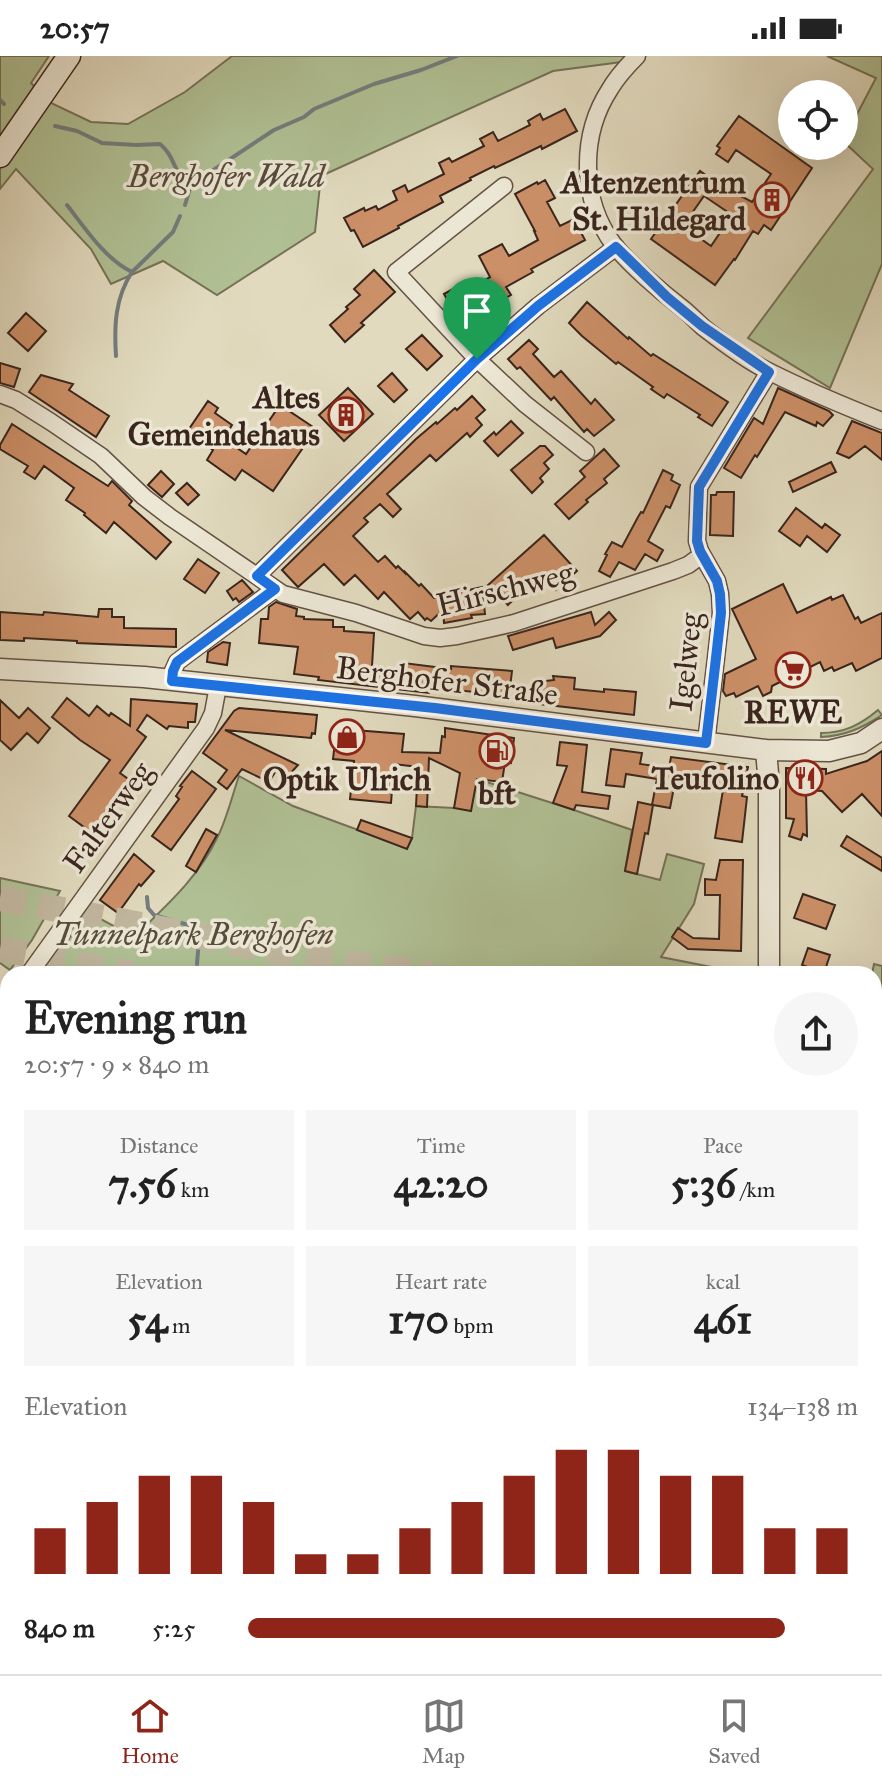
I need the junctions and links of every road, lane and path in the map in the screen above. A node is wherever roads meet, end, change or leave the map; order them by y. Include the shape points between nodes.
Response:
1 (69, 56) edge
2 (637, 56) edge
3 (0, 156) edge
4 (504, 186) dead end
5 (616, 247) junction
6 (477, 359) junction
7 (769, 372) junction
8 (0, 394) edge
9 (882, 421) edge
10 (586, 452) dead end
11 (702, 555) junction
12 (257, 576) junction
13 (275, 589) junction
14 (0, 669) edge
15 (172, 681) junction
16 (218, 686) junction
17 (882, 729) edge
18 (706, 743) junction
19 (766, 750) junction
20 (35, 966) edge
21 (769, 966) edge

1 - 3 main road
2 - 5 street via 605,96 588,148 592,198
4 - 6 street via 396,272
5 - 6 street
5 - 7 street via 702,326
6 - 10 street
6 - 12 street
7 - 9 street
7 - 11 street, Igelweg via 699,487 697,541
8 - 12 street, Hirschweg via 101,456 144,497
11 - 13 street, Hirschweg via 673,571 567,606 449,637 424,636
11 - 18 street, Igelweg via 717,581 721,604
12 - 13 street, Hirschweg
13 - 15 street via 177,662
14 - 15 street, Berghofer Straße
15 - 16 street, Berghofer Straße
16 - 18 street, Berghofer Straße
16 - 20 street, Falterweg via 206,728
17 - 19 street, Berghofer Straße via 861,743 829,751
18 - 19 street, Berghofer Straße
19 - 21 street

